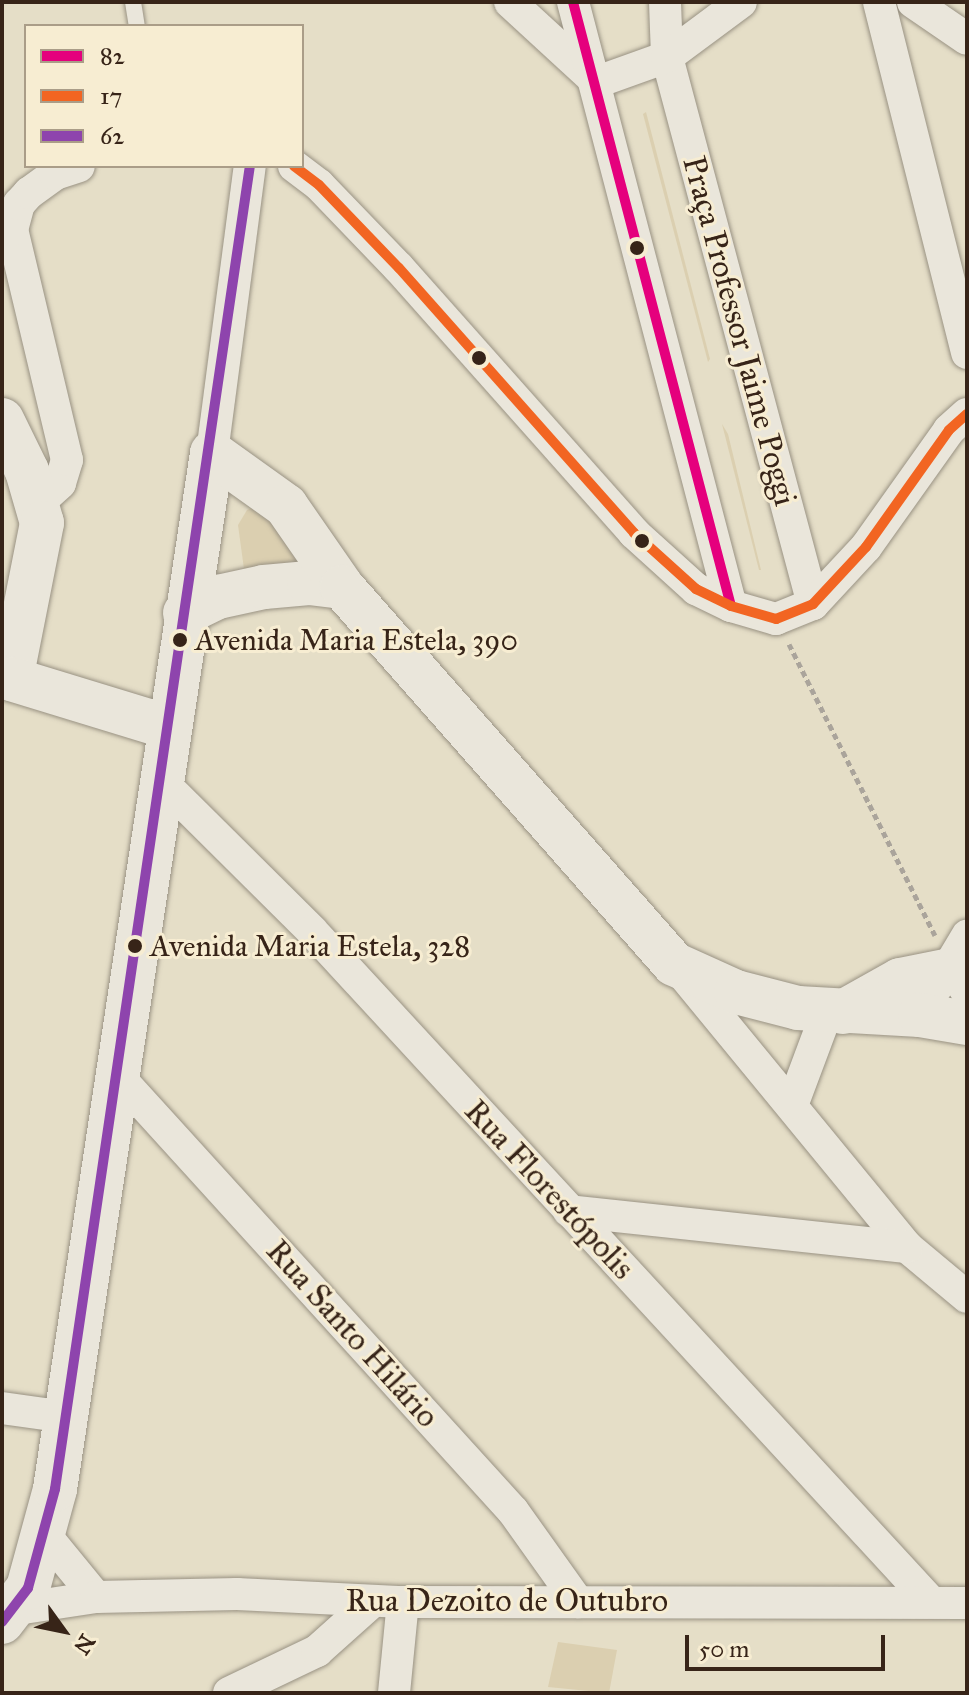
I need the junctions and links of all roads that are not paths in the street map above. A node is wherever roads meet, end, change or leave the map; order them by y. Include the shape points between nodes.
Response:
1 (133, 2) edge
2 (510, 2) edge
3 (573, 2) edge
4 (665, 2) edge
5 (741, 2) edge
6 (879, 2) edge
7 (913, 2) edge
8 (137, 24) edge
9 (967, 39) edge
10 (667, 57) junction
11 (597, 82) junction
12 (73, 168) edge
13 (250, 168) edge
14 (296, 168) edge
15 (967, 353) edge
16 (967, 414) edge
17 (2, 420) edge
18 (212, 453) junction
19 (37, 504) junction
20 (342, 587) junction
21 (813, 604) junction
22 (731, 606) junction
23 (185, 613) junction
24 (8, 660) edge
25 (168, 727) junction
26 (162, 782) junction
27 (674, 964) junction
28 (957, 966) edge
29 (835, 1012) junction
30 (920, 1015) junction
31 (967, 1023) edge
32 (116, 1074) junction
33 (793, 1103) junction
34 (569, 1211) junction
35 (907, 1247) junction
36 (967, 1297) edge
37 (2, 1408) edge
38 (66, 1417) junction
39 (45, 1535) junction
40 (96, 1597) junction
41 (388, 1602) junction
42 (578, 1602) junction
43 (931, 1602) junction
44 (967, 1603) edge
45 (9, 1616) edge
46 (229, 1693) edge
47 (394, 1693) edge

1 - 8 lane
2 - 11 street
3 - 11 street
4 - 10 street, Praça Professor Jaime Poggi
5 - 10 street
6 - 15 street
7 - 9 street
10 - 11 street
10 - 21 street, Praça Professor Jaime Poggi
11 - 22 street
12 - 19 street via 29,193 19,204 12,230 67,460 60,483
13 - 18 street
14 - 22 street via 399,268 634,533 696,589
16 - 21 street via 949,430 866,547
17 - 19 street
18 - 20 street via 286,506
18 - 23 street
19 - 24 street via 40,541
20 - 23 street via 264,587 218,597
20 - 27 street
21 - 22 street via 776,619
23 - 25 street
24 - 25 street
25 - 26 street
26 - 32 street
26 - 34 street, Rua Florestópolis via 312,931
27 - 29 street via 736,992
27 - 33 street
28 - 29 street via 900,980
28 - 30 street
29 - 30 street
29 - 33 street
30 - 31 street
32 - 38 street
32 - 42 street, Rua Santo Hilário via 513,1511
33 - 35 street
34 - 35 street
34 - 43 street, Rua Florestópolis
35 - 36 street
37 - 38 street
38 - 39 street
39 - 40 street
39 - 45 street
40 - 41 street, Rua Dezoito de Outubro via 237,1594
40 - 45 street, Rua Dezoito de Outubro
41 - 42 street, Rua Dezoito de Outubro
41 - 46 street via 317,1651
41 - 47 street
42 - 43 street, Rua Dezoito de Outubro
43 - 44 street, Rua Dezoito de Outubro

